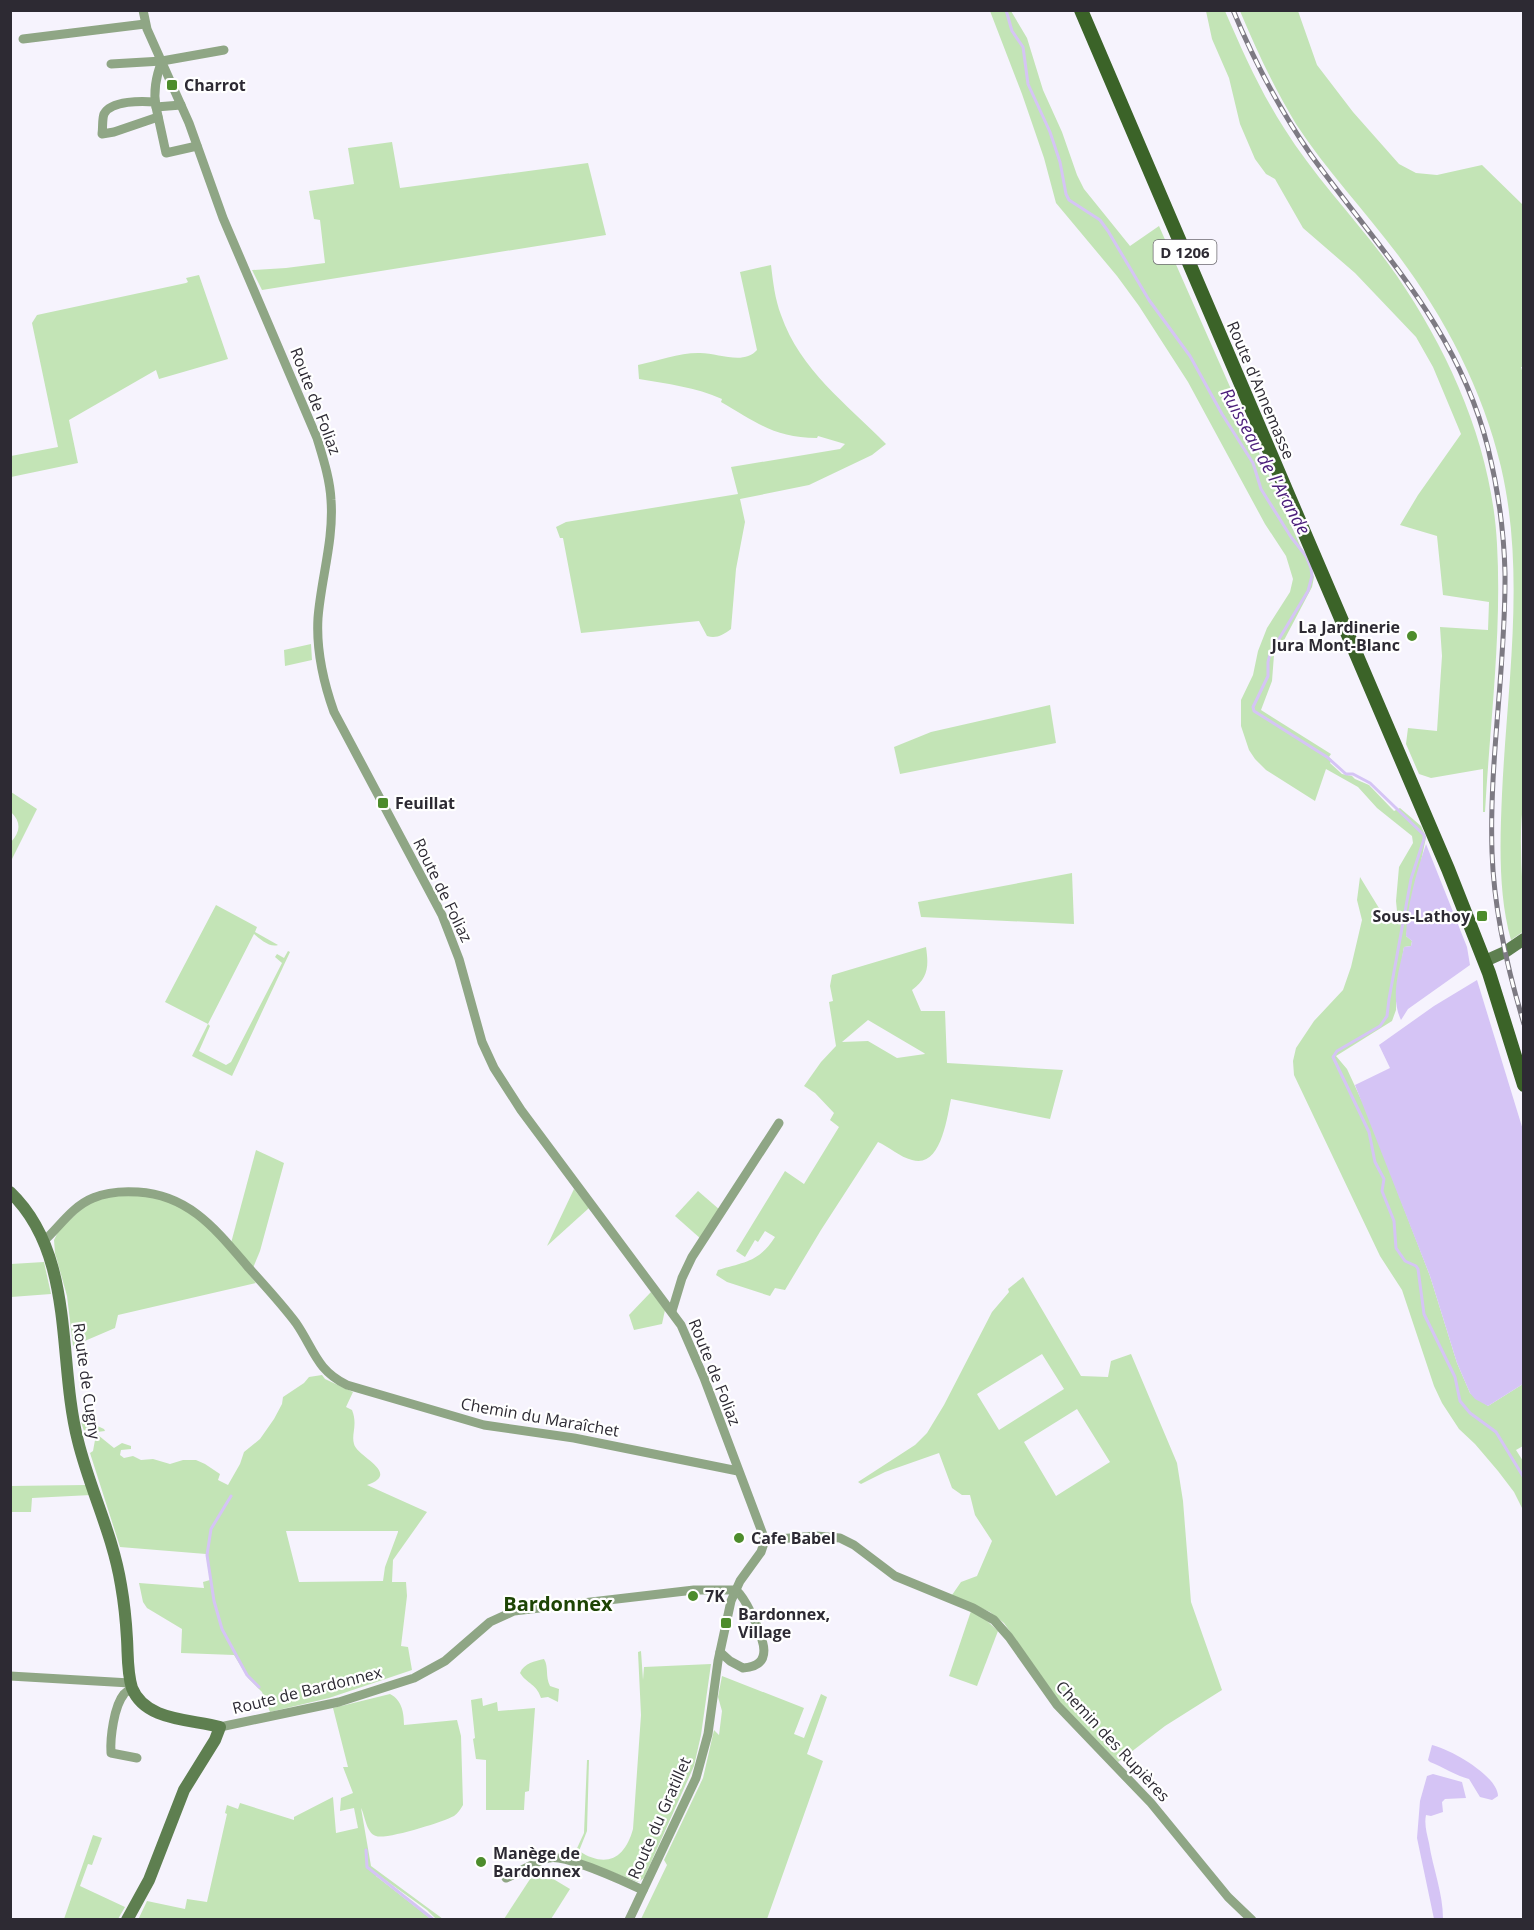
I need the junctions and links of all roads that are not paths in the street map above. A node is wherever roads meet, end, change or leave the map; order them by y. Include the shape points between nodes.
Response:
1 (143, 10) edge
2 (1081, 10) edge
3 (145, 24) junction
4 (23, 39) dead end
5 (224, 50) dead end
6 (162, 62) junction
7 (111, 64) dead end
8 (181, 105) junction
9 (157, 109) junction
10 (197, 146) junction
11 (1524, 939) edge
12 (1485, 962) junction
13 (1524, 1085) edge
14 (779, 1123) dead end
15 (10, 1192) edge
16 (45, 1240) junction
17 (672, 1311) junction
18 (738, 1470) junction
19 (765, 1540) junction
20 (736, 1590) junction
21 (720, 1652) junction
22 (10, 1676) edge
23 (131, 1685) junction
24 (220, 1727) junction
25 (137, 1758) dead end
26 (506, 1878) dead end
27 (643, 1890) junction
28 (127, 1920) edge
29 (629, 1920) edge
30 (1252, 1920) edge

1 - 3 street, Route de Foliaz
2 - 12 main road, Route d'Annemasse / D 1206
3 - 4 street
3 - 6 street, Route de Foliaz
5 - 6 street
6 - 7 street
6 - 8 street, Route de Foliaz
6 - 9 street via 156,76
8 - 9 street
8 - 10 street, Route de Foliaz
9 - 9 street via 134,101 108,110 102,134 124,129
9 - 10 street via 166,153
10 - 17 street, Route de Foliaz via 223,218 317,438 328,477 331,518 318,637 325,686 334,712 442,915 482,1042 498,1077
11 - 12 street
12 - 13 main road, Route d'Annemasse / D 1206
14 - 17 street via 692,1257
15 - 16 street, Route de Cugny via 29,1212
16 - 18 street, Chemin du Maraîchet via 93,1198 131,1192 162,1196 185,1205 209,1224 292,1319 324,1370 347,1385 484,1425
16 - 23 street, Route de Cugny via 57,1293 77,1439 121,1582
17 - 18 street, Route de Foliaz via 688,1338
18 - 19 street, Route de Foliaz
19 - 20 street, Route du Gratillet
19 - 30 street, Chemin des Rupières via 834,1537 848,1542 895,1576 994,1620 1057,1705 1151,1803 1228,1897
20 - 21 street, Route du Gratillet
20 - 21 street via 761,1634 764,1654 753,1666 744,1668
20 - 24 street, Route de Bardonnex via 694,1590 514,1611 490,1622 445,1661 414,1678 339,1702
21 - 27 street, Route du Gratillet via 699,1769
22 - 23 street
23 - 24 street via 141,1702 156,1712
23 - 25 street via 111,1729 110,1745 111,1753
24 - 28 street, Route de Bardonnex via 184,1790 148,1880
26 - 27 street via 556,1857
27 - 29 street, Route du Gratillet

